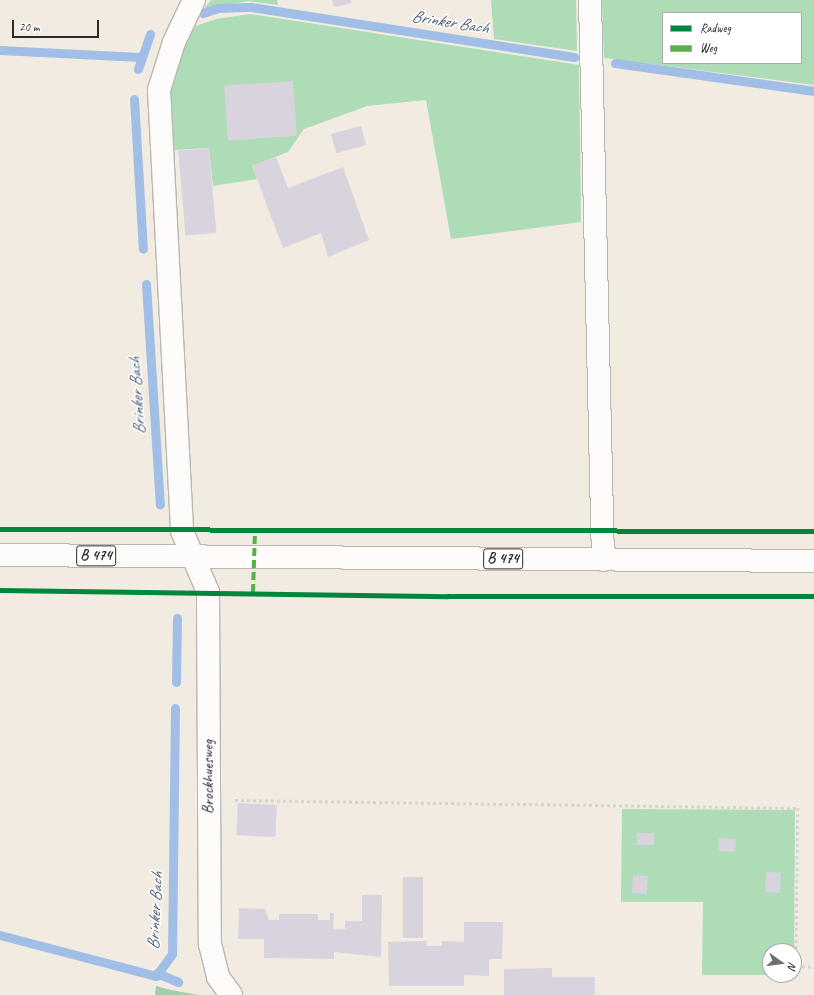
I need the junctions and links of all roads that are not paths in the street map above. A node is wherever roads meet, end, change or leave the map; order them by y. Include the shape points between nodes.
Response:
1 (194, 0) edge
2 (590, 0) edge
3 (0, 555) edge
4 (192, 557) junction
5 (603, 560) junction
6 (814, 561) edge
7 (231, 995) edge

1 - 4 street, Brockhuesweg via 174,42 159,90 182,531
2 - 5 street
3 - 4 street, B 474
4 - 5 street, B 474
4 - 7 street, Brockhuesweg via 208,592 210,944 218,977
5 - 6 street, B 474

